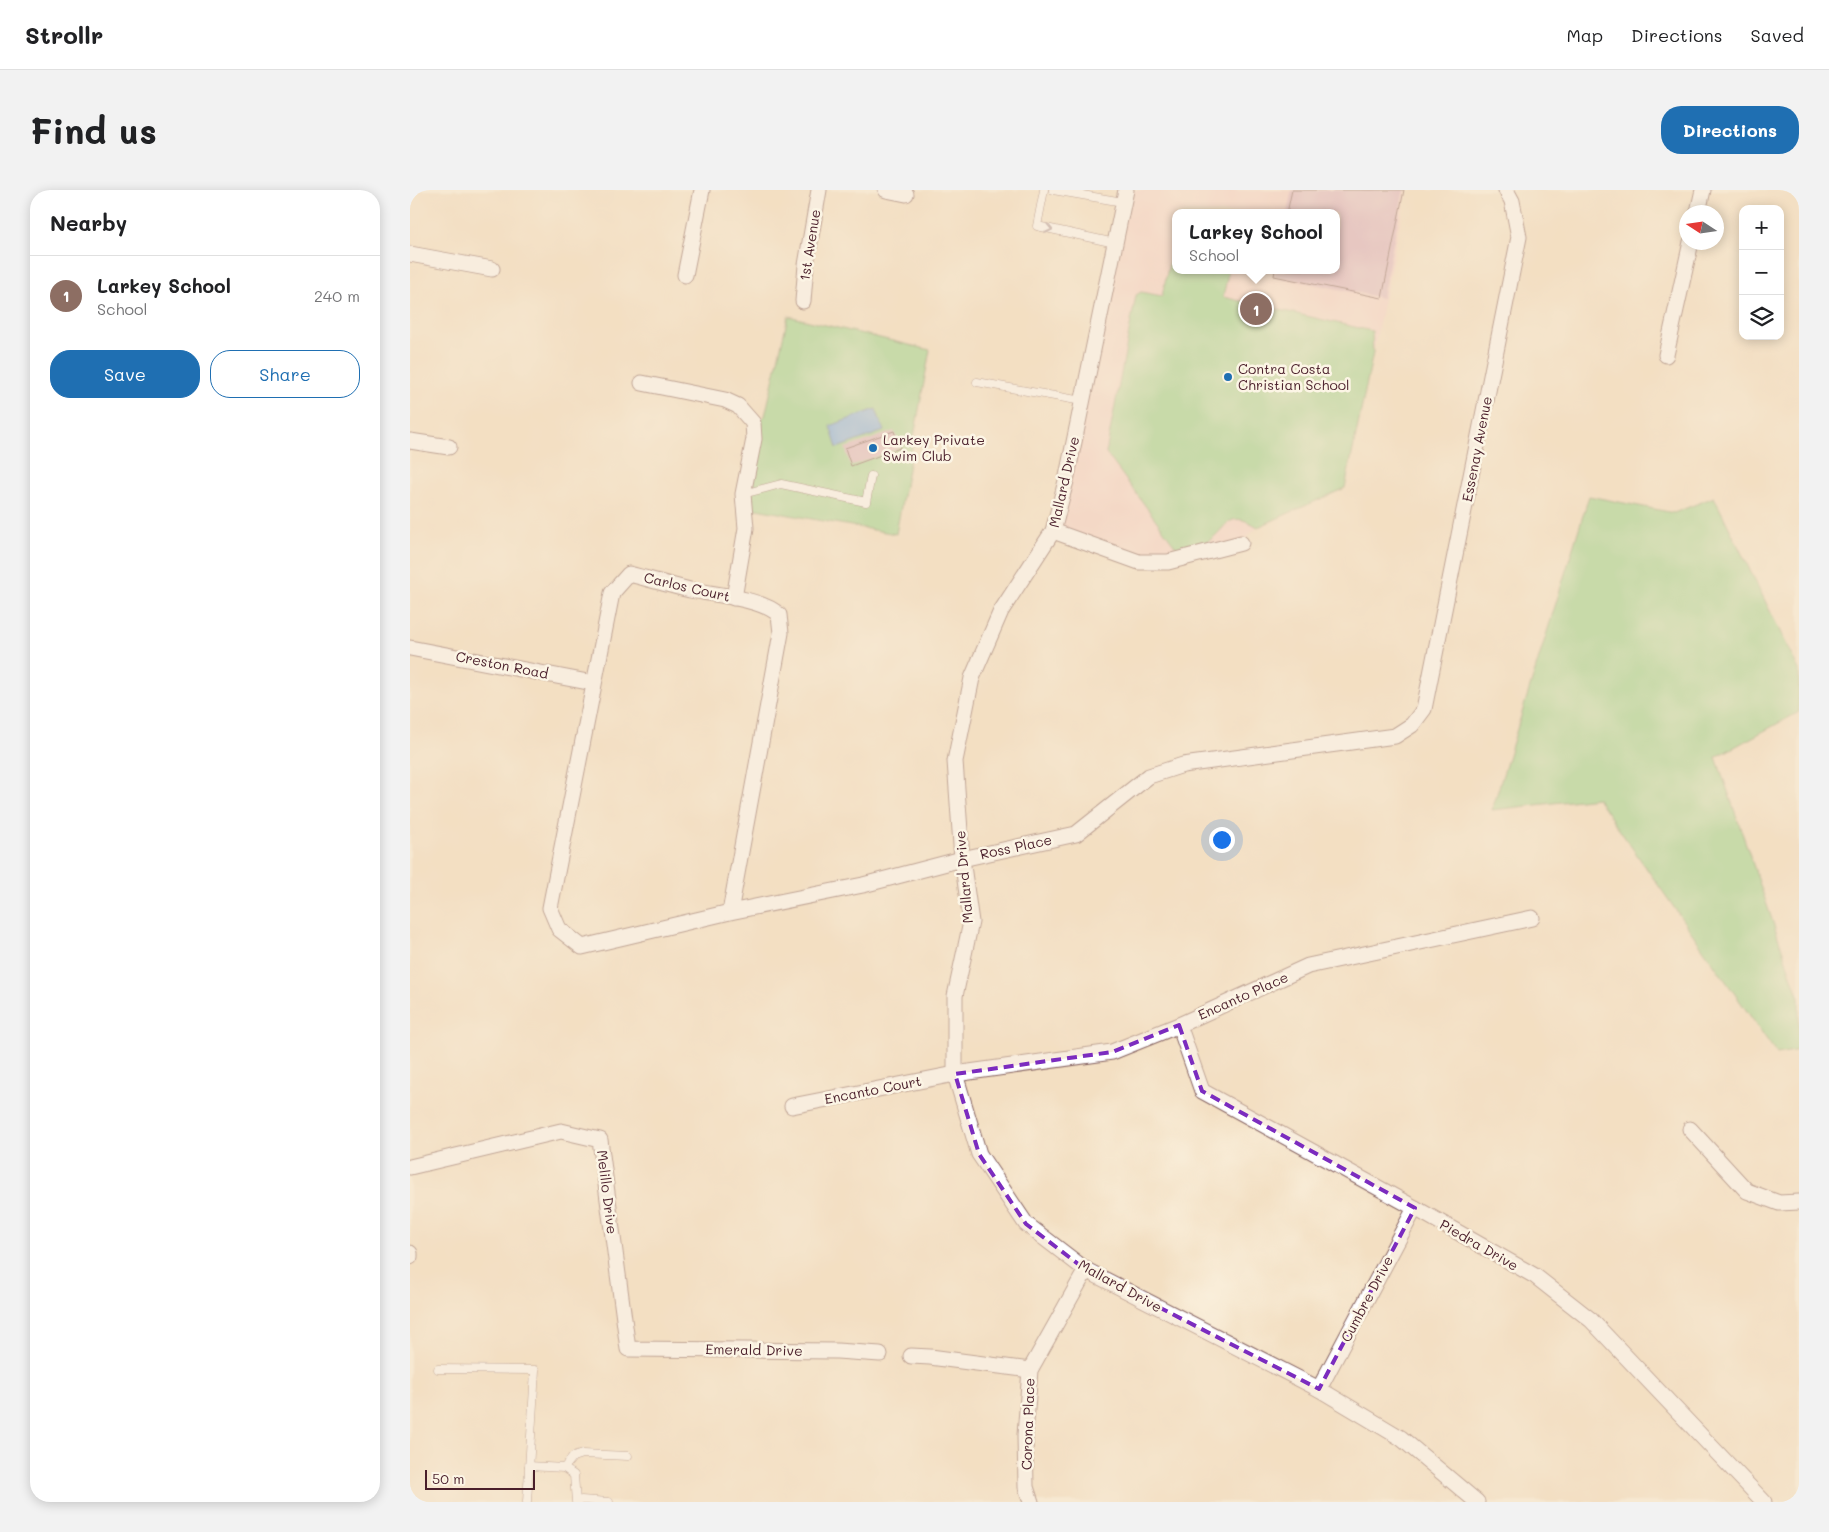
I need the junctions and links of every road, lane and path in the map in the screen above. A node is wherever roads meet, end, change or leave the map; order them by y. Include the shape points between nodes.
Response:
1 (702, 190) edge
2 (819, 190) edge
3 (886, 190) edge
4 (1044, 190) edge
5 (1054, 190) edge
6 (1506, 190) edge
7 (1703, 190) edge
8 (906, 194) dead end
9 (1124, 196) edge
10 (1700, 205) edge
11 (1115, 243) junction
12 (1689, 250) edge
13 (410, 254) edge
14 (492, 269) dead end
15 (685, 275) dead end
16 (802, 301) dead end
17 (1666, 355) dead end
18 (977, 382) dead end
19 (642, 383) dead end
20 (1082, 401) junction
21 (410, 441) edge
22 (449, 447) dead end
23 (871, 476) dead end
24 (744, 494) junction
25 (1053, 532) junction
26 (1241, 543) dead end
27 (734, 598) junction
28 (410, 648) edge
29 (593, 683) junction
30 (1424, 708) joint
31 (962, 859) junction
32 (730, 912) junction
33 (1532, 918) dead end
34 (582, 946) joint
35 (1179, 1025) junction
36 (955, 1074) junction
37 (792, 1106) dead end
38 (1690, 1129) dead end
39 (410, 1168) edge
40 (1799, 1202) edge
41 (1415, 1208) junction
42 (410, 1253) edge
43 (410, 1257) edge
44 (1086, 1270) junction
45 (628, 1349) joint
46 (880, 1354) dead end
47 (911, 1356) dead end
48 (438, 1369) dead end
49 (1030, 1370) junction
50 (1319, 1389) junction
51 (628, 1456) dead end
52 (529, 1466) junction
53 (564, 1468) junction
54 (527, 1502) edge
55 (576, 1502) edge
56 (609, 1502) edge
57 (1031, 1502) edge
58 (1477, 1502) edge
59 (1764, 1502) edge

1 - 15 street
2 - 16 street, 1st Avenue
3 - 8 street
4 -> 11 lane via 1038,226
5 - 9 lane
6 - 30 street, Essenay Avenue via 1512,201 1519,237
7 - 10 street
9 - 11 street, Mallard Drive
11 - 20 street, Mallard Drive
12 - 17 street
13 - 14 street
18 - 20 lane
19 - 24 street via 725,400 746,413 753,423 754,439
20 - 25 street, Mallard Drive
21 - 22 street
23 - 24 lane via 866,502 781,484
24 - 27 street via 746,528
25 - 26 street via 1139,562 1168,562
25 - 31 street, Mallard Drive via 1002,611 972,678 955,761
27 - 29 street, Carlos Court via 629,574 612,593
27 - 32 street, Carlos Court via 775,611 779,615 781,633
28 - 29 street, Creston Road
29 - 34 street, Carlos Court via 550,908 558,929
30 - 31 street, Ross Place via 1412,725 1395,736 1183,765 1149,776 1076,834
31 - 32 street, Ross Place via 863,885
31 - 36 street, Mallard Drive via 971,922 955,996
32 - 34 street, Ross Place
33 - 35 street, Encanto Place via 1308,966
35 - 36 street, Encanto Place via 1112,1052
35 - 41 street, Piedra Drive via 1202,1092
36 - 37 street, Encanto Court
36 - 44 street, Mallard Drive via 979,1154 1026,1224
38 - 40 street via 1747,1191 1779,1203
39 - 45 street, Melillo Drive via 561,1131 600,1140
41 - 50 street, Cumbre Drive
41 - 59 street, Piedra Drive via 1534,1276 1591,1320
42 - 43 street
44 - 49 street, Corona Place
44 - 50 street, Mallard Drive
45 - 46 street, Emerald Drive
47 - 49 street
48 - 52 lane via 535,1370
49 - 57 street, Corona Place via 1025,1435 1026,1487
50 - 58 street, Mallard Drive via 1401,1438
51 - 53 lane via 582,1454 573,1457
52 - 53 lane
52 - 54 lane
53 - 55 lane via 574,1475
55 - 56 lane

